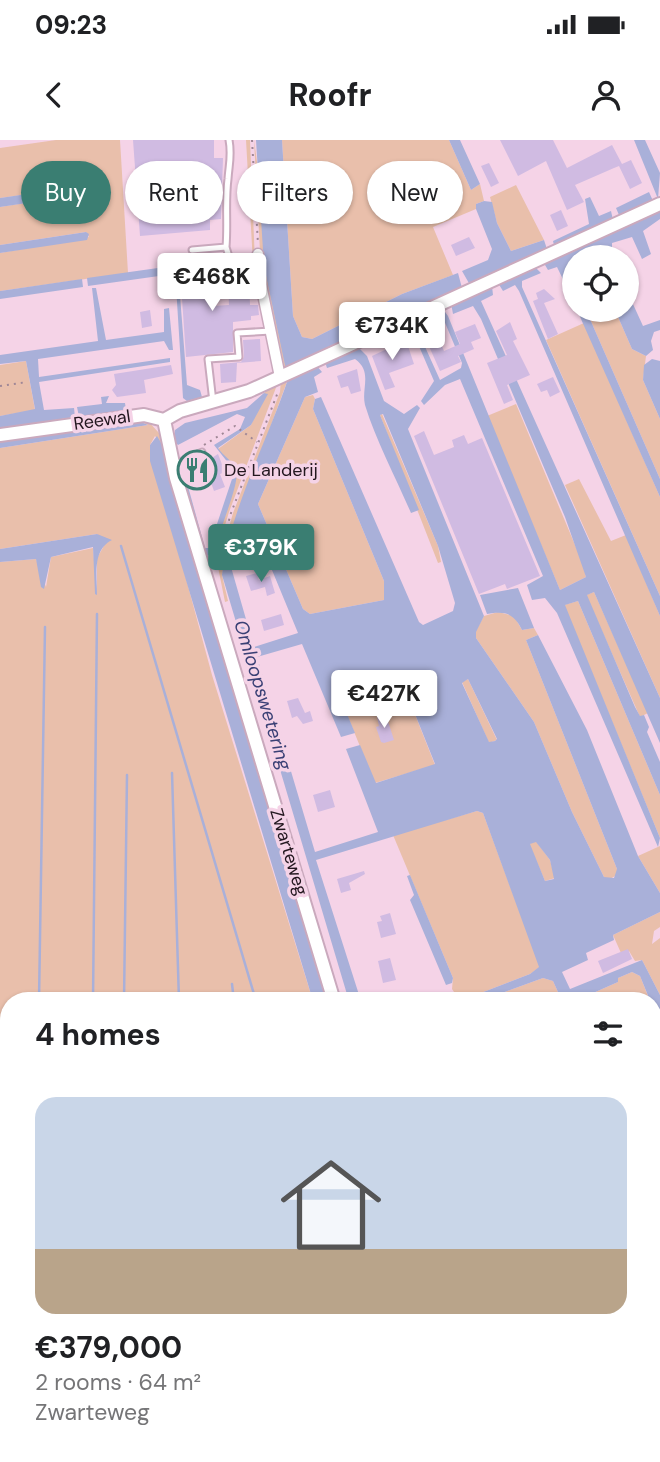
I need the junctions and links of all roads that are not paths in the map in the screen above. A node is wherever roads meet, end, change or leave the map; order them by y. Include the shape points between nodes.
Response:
1 (229, 140) edge
2 (660, 204) edge
3 (226, 247) junction
4 (192, 250) dead end
5 (258, 254) road end
6 (258, 270) junction
7 (271, 331) junction
8 (287, 372) junction
9 (213, 402) junction
10 (164, 420) junction
11 (0, 435) edge
12 (202, 452) road end
13 (173, 465) junction
14 (332, 992) edge

1 - 3 lane
2 - 8 street, Reewal
3 - 4 lane
3 - 6 lane via 231,263
5 - 6 street
6 - 7 street
7 - 8 street
7 - 9 lane via 237,333 239,357 208,359
8 - 9 street, Reewal
9 - 10 street, Reewal
10 - 11 street, Reewal via 129,416
10 - 13 street, Zwarteweg
12 - 13 lane
13 - 14 street, Zwarteweg via 220,607

